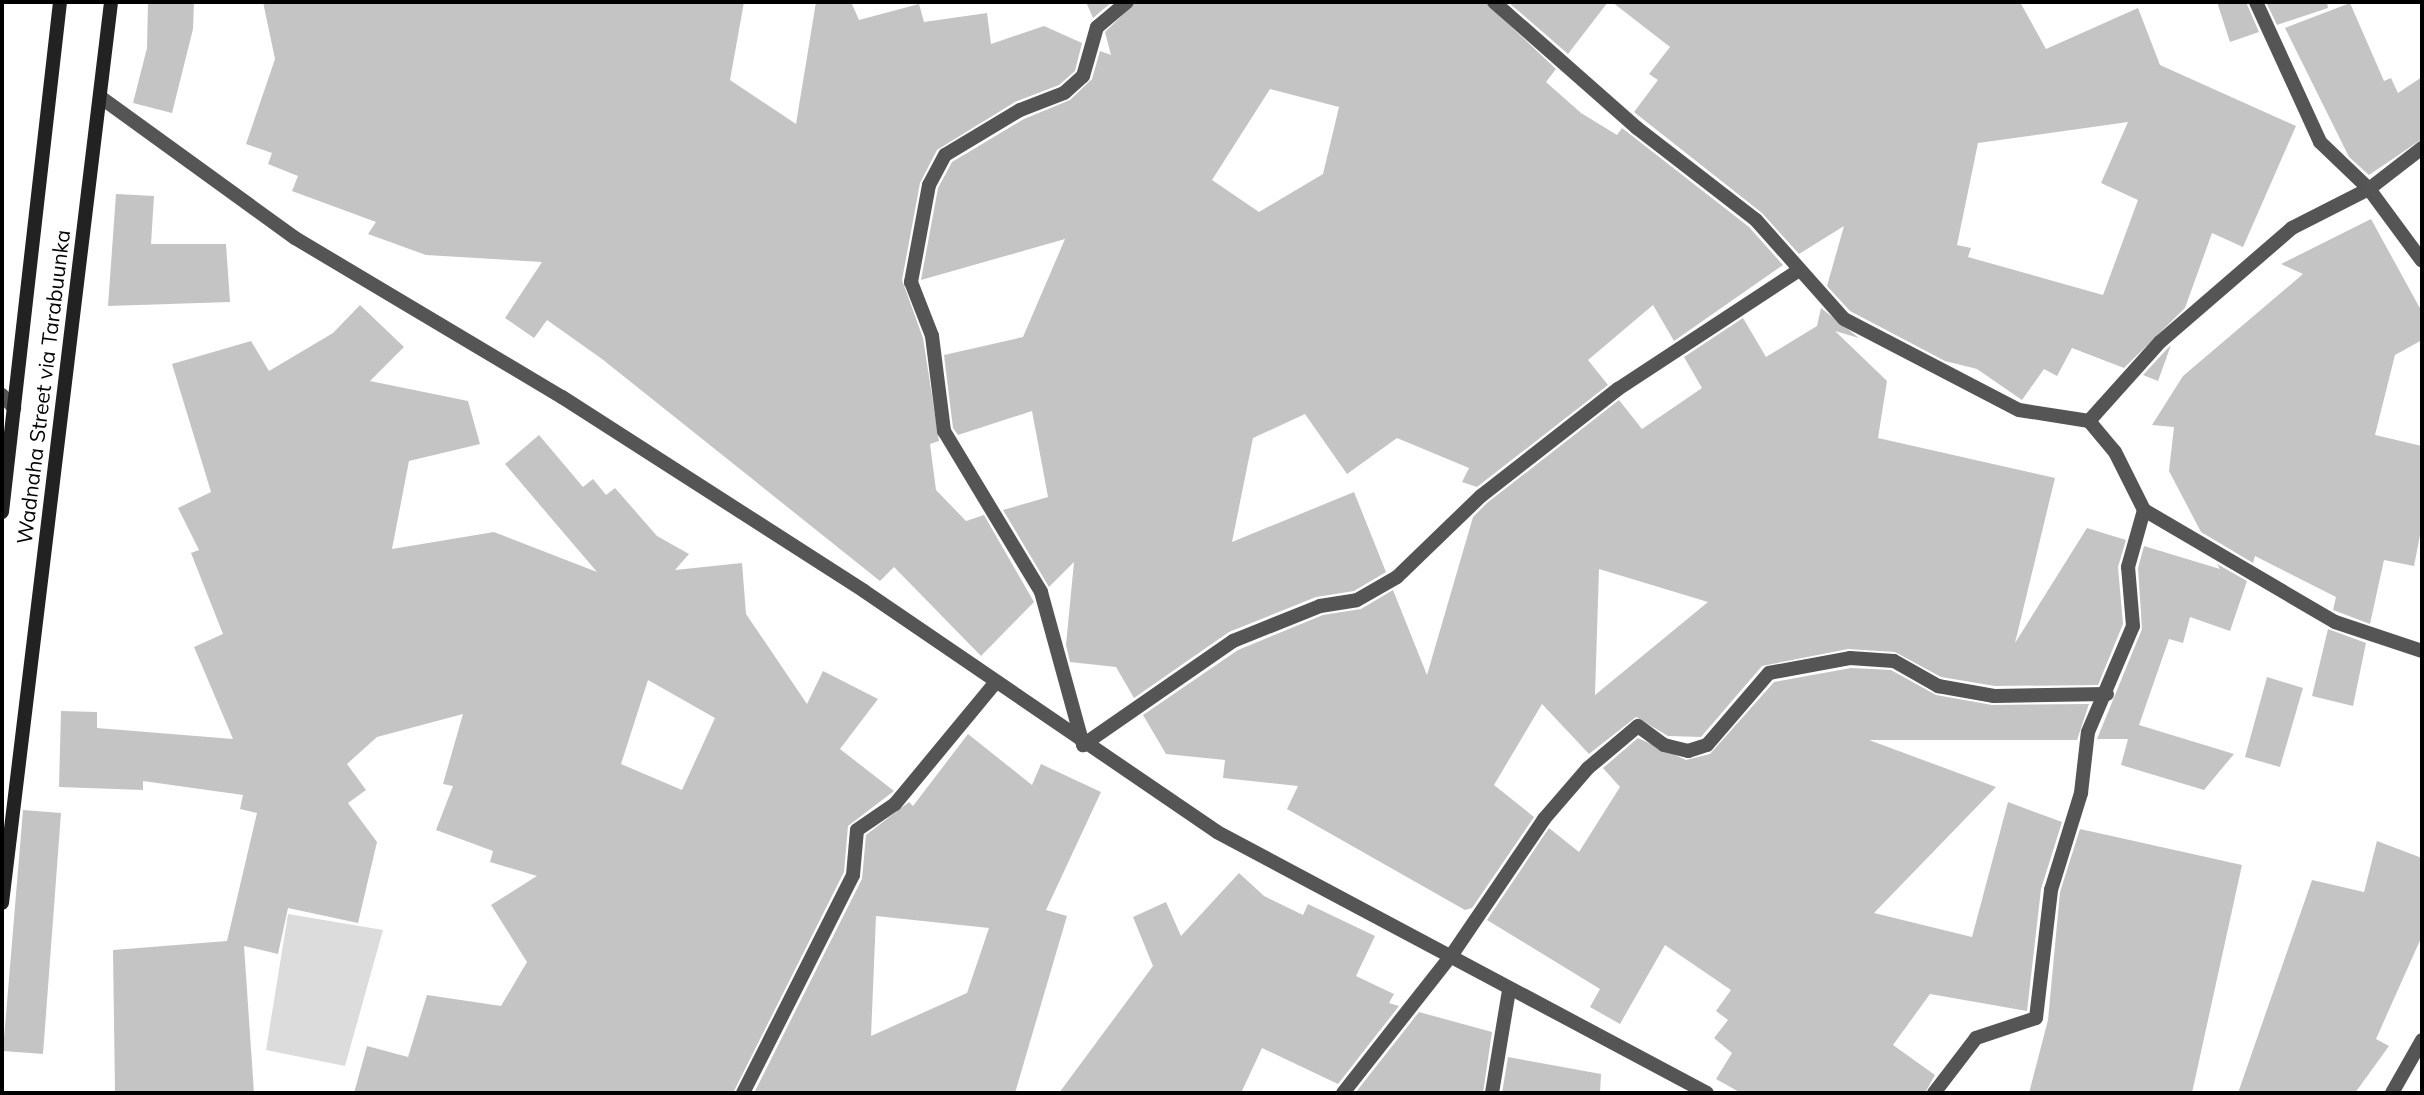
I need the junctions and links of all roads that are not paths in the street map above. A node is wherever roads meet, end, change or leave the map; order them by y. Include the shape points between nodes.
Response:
1 (60, 2) edge
2 (111, 2) edge
3 (1127, 2) edge
4 (1494, 2) edge
5 (2256, 2) edge
6 (103, 99) junction
7 (2422, 148) edge
8 (2369, 189) junction
9 (2422, 261) edge
10 (1799, 270) junction
11 (2, 395) edge
12 (14, 408) junction
13 (2089, 421) junction
14 (2144, 510) junction
15 (2, 512) edge
16 (2422, 651) edge
17 (995, 683) junction
18 (2107, 694) junction
19 (1083, 745) junction
20 (2, 903) edge
21 (1451, 957) junction
22 (1509, 990) junction
23 (2422, 1040) edge
24 (743, 1093) edge
25 (1343, 1093) edge
26 (1492, 1093) edge
27 (1707, 1093) edge
28 (1934, 1093) edge
29 (2392, 1093) edge

1 - 12 main road
2 - 6 main road, Wadnaha Street via Tarabuunka
3 - 19 street via 1097,26 1083,76 1064,93 1020,110 945,155 917,230 911,282 932,336 944,431 1041,592
4 - 10 street via 1637,128 1756,220
5 - 8 street via 2320,142
6 - 17 street via 295,238 562,397
6 - 20 main road, Wadnaha Street via Tarabuunka
7 - 8 street
8 - 9 street
8 - 13 street via 2292,228 2160,342
10 - 13 street via 1844,319 2020,410
10 - 19 street via 1618,389 1481,496 1396,577 1357,600 1320,606 1233,641
11 - 12 street
12 - 15 main road
13 - 14 street via 2115,453
14 - 16 street via 2334,622
14 - 18 street via 2128,567 2133,626
17 - 19 street
17 - 24 street via 895,804 857,830 853,875
18 - 21 street via 1994,696 1938,686 1894,661 1850,658 1769,673 1707,745 1688,751 1664,745 1638,726 1588,768 1544,819
18 - 28 street via 2088,732 2081,793 2051,890 2036,1018 1976,1038
19 - 21 street via 1217,832
21 - 22 street
21 - 25 street
22 - 26 street
22 - 27 street
23 - 29 street

